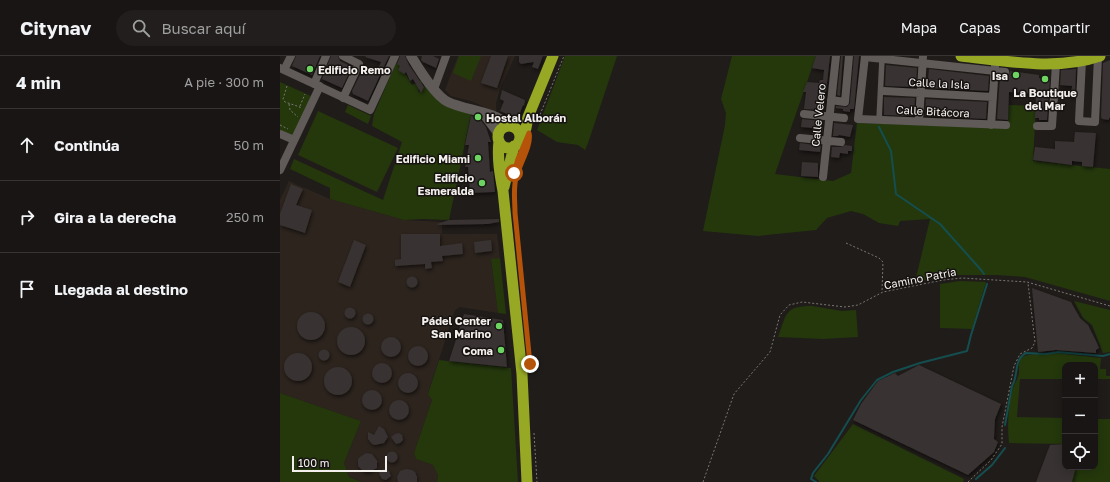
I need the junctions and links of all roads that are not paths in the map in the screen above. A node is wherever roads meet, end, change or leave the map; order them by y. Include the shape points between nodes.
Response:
1 (291, 56) edge
2 (326, 56) edge
3 (343, 56) edge
4 (395, 56) edge
5 (412, 56) edge
6 (553, 56) edge
7 (836, 56) edge
8 (849, 56) edge
9 (865, 56) edge
10 (961, 56) edge
11 (1099, 56) edge
12 (444, 57) edge
13 (882, 57) edge
14 (923, 60) edge
15 (1041, 60) edge
16 (1082, 60) junction
17 (1056, 64) junction
18 (995, 66) junction
19 (282, 69) edge
20 (1005, 72) dead end
21 (317, 85) junction
22 (434, 89) junction
23 (884, 91) dead end
24 (920, 93) junction
25 (993, 97) junction
26 (343, 98) junction
27 (831, 100) junction
28 (484, 114) junction
29 (804, 114) dead end
30 (829, 116) junction
31 (844, 118) dead end
32 (532, 120) junction
33 (879, 120) junction
34 (918, 121) junction
35 (992, 125) junction
36 (1006, 125) dead end
37 (1037, 126) dead end
38 (511, 127) junction
39 (280, 134) edge
40 (499, 138) junction
41 (800, 138) dead end
42 (521, 139) junction
43 (294, 140) junction
44 (826, 140) junction
45 (841, 142) dead end
46 (280, 170) edge
47 (823, 177) dead end
48 (503, 191) junction
49 (527, 482) edge

1 - 19 street
2 - 21 street
3 - 26 street via 359,64
4 - 26 street via 370,110
5 - 22 street
6 - 32 highway
7 - 27 street, Calle Velero
8 - 27 street via 845,102
9 - 13 street
9 - 33 street, Calle Bitácora via 858,118
10 - 18 highway
11 - 16 highway
11 - 16 street via 1095,122 1078,121
12 - 22 street
13 - 14 street
13 - 33 street
14 - 18 street
14 - 24 street
15 - 17 highway
15 - 18 highway
16 - 17 highway
17 - 37 street via 1052,126
18 - 20 street
18 - 25 street
19 - 21 street
21 - 26 street
21 - 43 street
22 - 28 street via 447,102
23 - 24 street, Calle la Isla
24 - 25 street, Calle la Isla
24 - 34 street
25 - 35 street
27 - 30 street, Calle Velero
28 - 38 street via 495,117
28 - 40 street
29 - 30 street
30 - 31 street
30 - 44 street, Calle Velero
32 - 38 highway
32 - 42 highway
33 - 34 street, Calle Bitácora
34 - 35 street, Calle Bitácora
35 - 36 street, Calle Bitácora
38 - 40 highway via 502,128
38 - 42 highway via 519,132
39 - 43 street
40 - 42 highway via 506,147
40 - 48 highway
41 - 44 street
42 - 48 highway
43 - 46 street
44 - 45 street
44 - 47 street, Calle Velero
48 - 49 highway via 522,374

